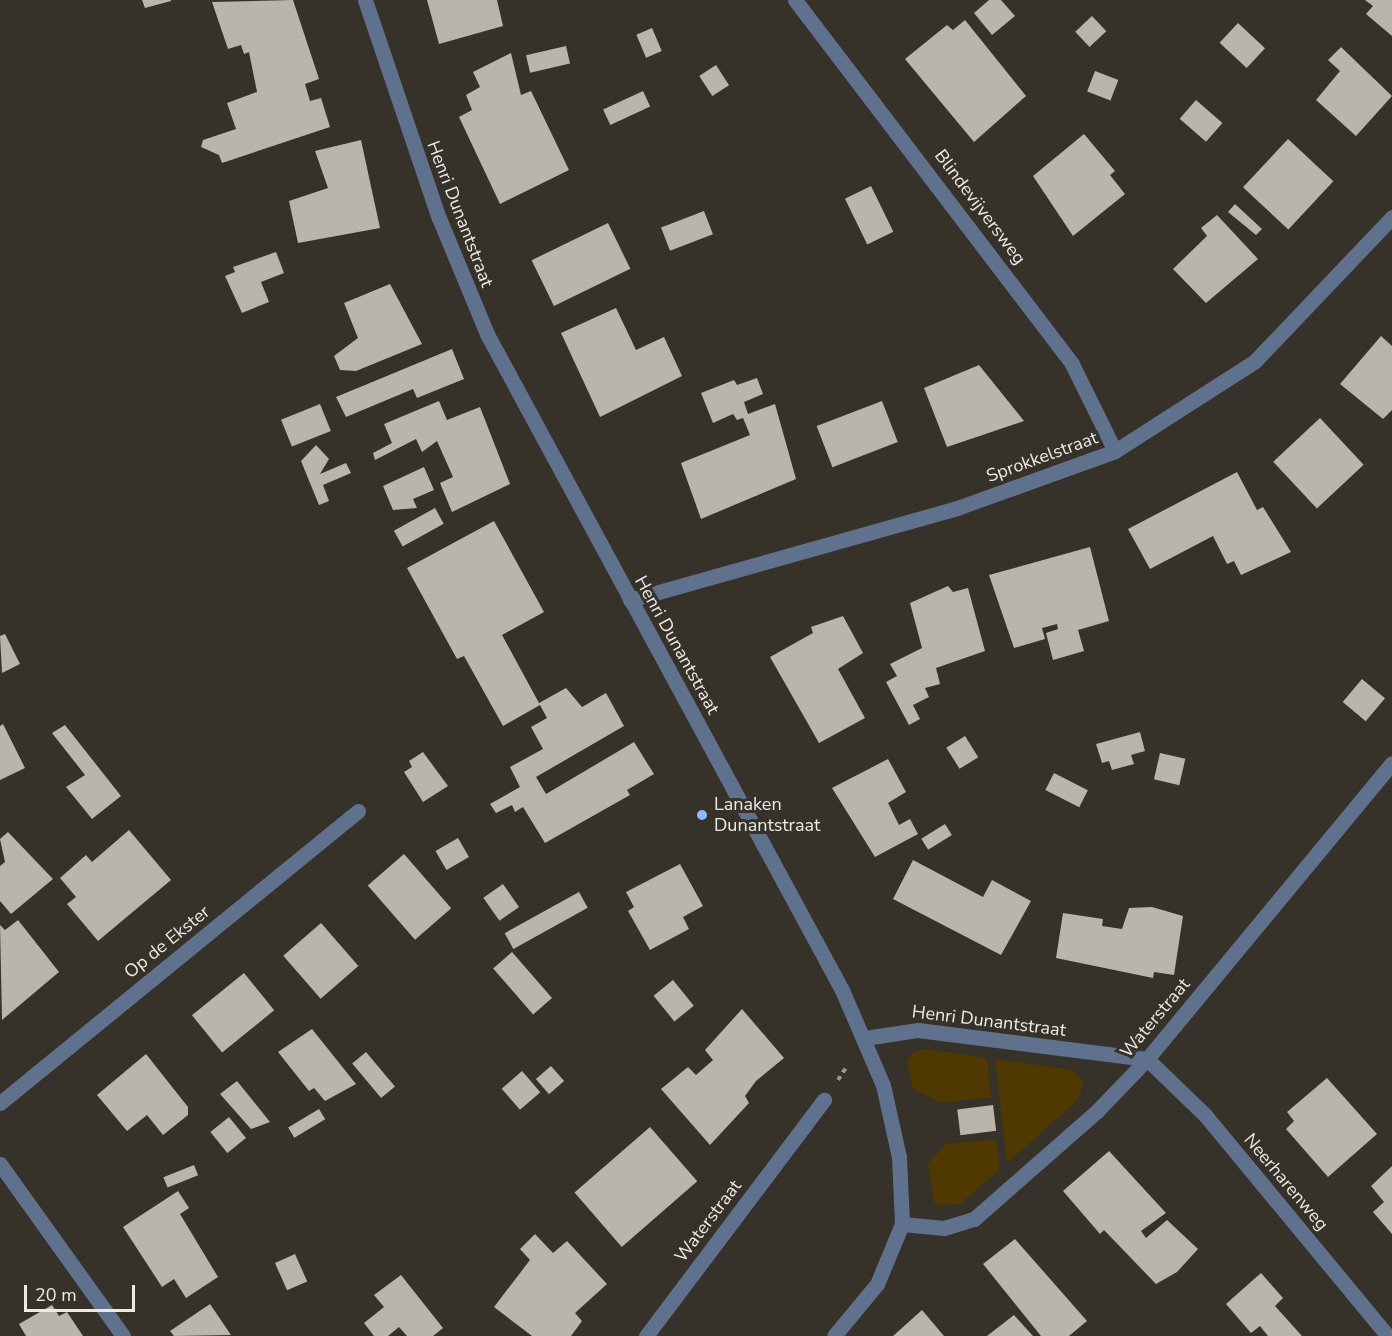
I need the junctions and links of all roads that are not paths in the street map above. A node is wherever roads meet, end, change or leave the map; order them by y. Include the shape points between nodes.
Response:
1 (365, 0) edge
2 (795, 0) edge
3 (1392, 217) edge
4 (1115, 451) junction
5 (630, 600) junction
6 (1392, 763) edge
7 (358, 811) dead end
8 (866, 1038) junction
9 (1147, 1059) junction
10 (824, 1100) dead end
11 (0, 1103) edge
12 (0, 1164) edge
13 (902, 1224) junction
14 (123, 1336) edge
15 (646, 1336) edge
16 (834, 1336) edge
17 (1388, 1336) edge

1 - 5 street, Henri Dunantstraat via 439,218 487,334
2 - 4 street, Blindevijversweg via 1065,355
3 - 4 street, Sprokkelstraat via 1255,361
4 - 5 street, Sprokkelstraat via 957,508
5 - 8 street, Henri Dunantstraat
6 - 9 street, Waterstraat
7 - 11 street, Op de Ekster
8 - 9 street, Henri Dunantstraat via 918,1030
8 - 13 street via 883,1085 899,1157
9 - 13 street, Waterstraat via 1097,1111 974,1219 944,1228
9 - 17 street, Neerharenweg via 1205,1115
10 - 15 street, Waterstraat
12 - 14 street
13 - 16 street via 878,1284

